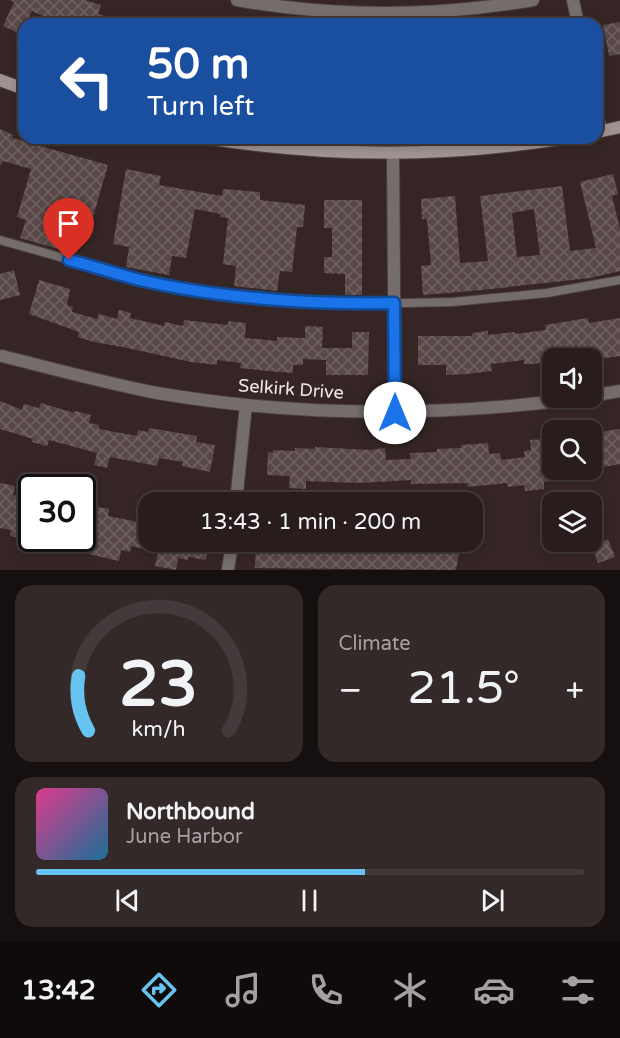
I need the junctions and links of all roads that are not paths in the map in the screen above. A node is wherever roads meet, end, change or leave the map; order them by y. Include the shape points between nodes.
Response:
1 (237, 0) edge
2 (532, 0) edge
3 (573, 0) edge
4 (577, 18) edge
5 (0, 80) edge
6 (18, 87) edge
7 (620, 127) edge
8 (603, 130) edge
9 (250, 144) edge
10 (518, 144) edge
11 (393, 154) junction
12 (0, 240) edge
13 (620, 280) edge
14 (394, 303) junction
15 (2, 356) dead end
16 (620, 391) edge
17 (602, 394) edge
18 (542, 403) edge
19 (246, 405) junction
20 (395, 413) junction
21 (237, 492) edge
22 (231, 552) edge
23 (228, 570) edge

1 - 2 street via 354,12 464,9
3 - 4 street
5 - 6 street
7 - 8 street
9 - 11 street via 303,151
10 - 11 street
11 - 14 street
12 - 14 lane via 141,280 207,292
13 - 14 lane via 548,293
14 - 20 street
15 - 19 street, Selkirk Drive via 123,386
16 - 17 street
18 - 20 street, Selkirk Drive
19 - 20 street, Selkirk Drive
19 - 21 street
22 - 23 street

